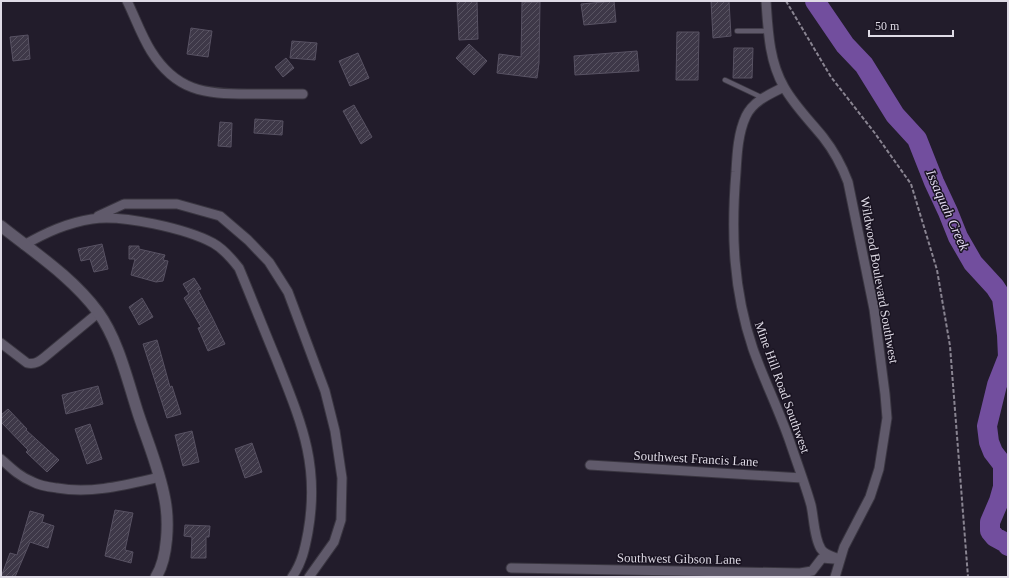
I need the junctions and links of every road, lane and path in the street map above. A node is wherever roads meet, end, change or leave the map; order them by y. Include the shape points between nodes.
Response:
1 (127, 1) edge
2 (766, 1) edge
3 (786, 1) edge
4 (737, 31) dead end
5 (768, 31) junction
6 (725, 80) dead end
7 (784, 87) junction
8 (303, 94) dead end
9 (763, 98) junction
10 (93, 219) junction
11 (1, 226) edge
12 (24, 244) junction
13 (98, 313) junction
14 (1, 343) edge
15 (1, 459) edge
16 (590, 465) dead end
17 (160, 477) junction
18 (802, 478) junction
19 (839, 559) junction
20 (511, 568) dead end
21 (156, 577) edge
22 (292, 577) edge
23 (309, 577) edge
24 (835, 577) edge
25 (968, 577) edge

1 - 8 street via 150,50 172,75 184,84 214,94
2 - 5 street, Wildwood Boulevard Southwest
3 - 25 path via 831,77 911,184 937,270 950,346
4 - 5 lane
5 - 7 street, Wildwood Boulevard Southwest via 775,64
6 - 9 lane
7 - 9 street, Mine Hill Road Southwest
7 - 19 street, Wildwood Boulevard Southwest via 824,138 842,166 848,182 882,361 886,418 880,469 870,497
9 - 18 street, Mine Hill Road Southwest via 746,115 737,154 733,243 745,320 753,348
10 - 12 street via 47,232
10 - 22 street via 125,219 194,235 228,254 239,268 299,416 308,451 313,492 312,511 305,549 298,569
10 - 23 street via 124,204 177,204 220,216 269,262 288,292 325,391 335,430 342,478 341,520 334,542
11 - 12 street
12 - 13 street via 75,286
13 - 14 street via 46,356 32,364
13 - 17 street via 117,349
15 - 17 street via 34,483 65,490 101,490
16 - 18 street, Southwest Francis Lane
17 - 21 street via 165,500 167,538
18 - 19 street, Mine Hill Road Southwest via 821,549
19 - 20 street, Southwest Gibson Lane via 822,558 812,571 800,573
19 - 24 street, Wildwood Boulevard Southwest

